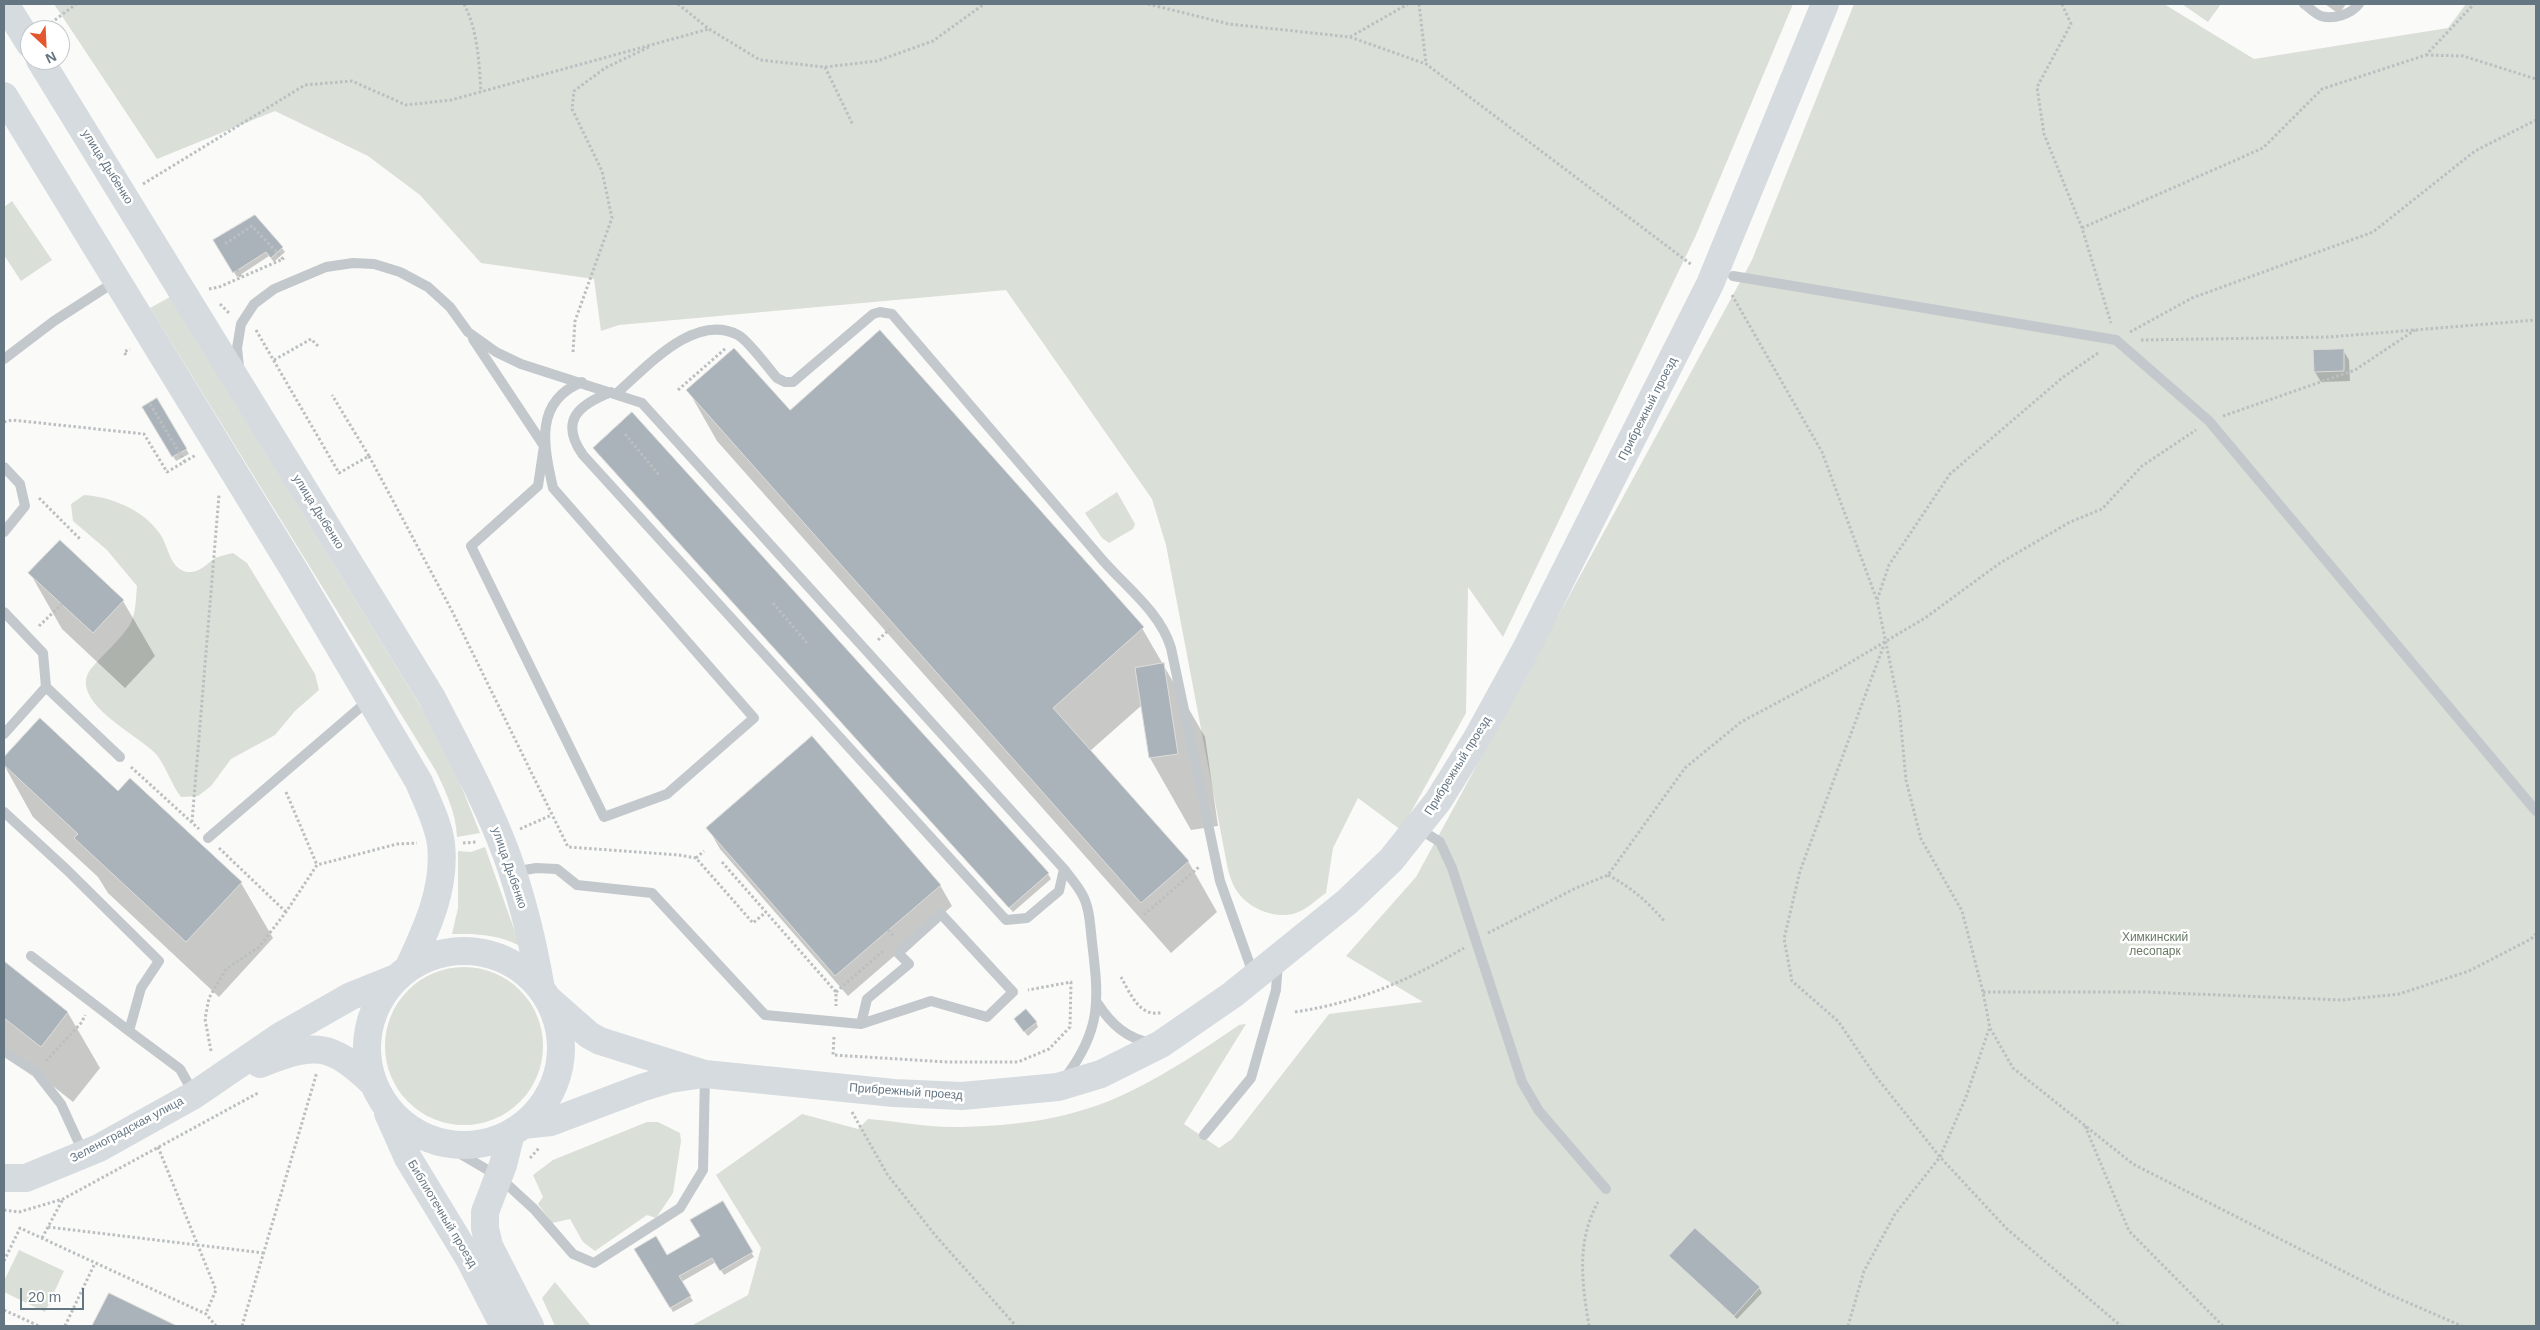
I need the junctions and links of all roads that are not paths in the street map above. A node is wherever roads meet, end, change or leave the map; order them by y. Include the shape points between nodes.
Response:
1 (5, 4) edge
2 (1825, 4) edge
3 (2304, 4) edge
4 (2359, 4) edge
5 (20, 28) edge
6 (46, 70) edge
7 (4, 96) edge
8 (1733, 276) dead end
9 (118, 280) junction
10 (468, 332) junction
11 (4, 359) edge
12 (582, 382) junction
13 (241, 386) junction
14 (613, 393) junction
15 (544, 446) junction
16 (4, 467) edge
17 (4, 532) edge
18 (4, 612) edge
19 (46, 687) junction
20 (371, 698) junction
21 (4, 734) edge
22 (120, 757) road end
23 (2536, 811) edge
24 (4, 812) edge
25 (1418, 828) junction
26 (208, 838) road end
27 (1064, 869) junction
28 (512, 872) junction
29 (31, 956) dead end
30 (1279, 959) junction
31 (402, 973) junction
32 (1254, 977) junction
33 (544, 994) junction
34 (1098, 1004) junction
35 (861, 1024) junction
36 (129, 1031) junction
37 (1161, 1044) junction
38 (4, 1052) edge
39 (705, 1074) junction
40 (219, 1079) junction
41 (1058, 1087) junction
42 (378, 1092) junction
43 (194, 1095) junction
44 (517, 1129) junction
45 (1204, 1135) dead end
46 (440, 1142) junction
47 (84, 1155) junction
48 (498, 1176) junction
49 (4, 1178) edge
50 (1606, 1189) road end
51 (504, 1326) edge
52 (530, 1326) edge

1 - 5 main road
2 - 25 main road, Прибрежный проезд via 1710,284 1526,649 1476,740
3 - 4 lane via 2321,16 2340,17 2355,10
6 - 13 main road, улица Дыбенко
7 - 9 main road
8 - 23 lane via 2116,340 2209,421
9 - 11 lane via 54,321
9 - 20 main road
10 - 12 lane via 496,352 521,364
10 - 13 lane via 450,307 428,287 400,272 374,264 326,266 274,289 254,304 241,324 237,348
10 - 15 lane
12 - 14 lane
12 - 15 lane via 570,387 551,408 545,426
13 - 28 main road, улица Дыбенко via 432,698 499,836
14 - 27 lane via 642,403
14 - 27 lane via 578,409 572,421 572,435 583,456 1006,920 1027,918 1059,891
14 - 32 lane via 681,339 708,331 739,336 777,378 793,382 873,314 892,314 1106,566 1162,626 1171,648 1223,890
15 - 15 lane via 538,486 471,546 604,817 667,794 754,718 553,488
16 - 17 lane via 20,484 25,506
18 - 19 lane via 43,653
19 - 21 lane
19 - 22 lane
20 - 26 lane
20 - 31 main road via 418,782 434,817 441,843 436,904
24 - 36 lane via 158,961 141,988
25 - 30 main road, Прибрежный проезд via 1346,902
25 - 50 lane via 1440,842 1452,868 1522,1082 1539,1112
27 - 34 lane via 1082,894 1088,911
28 - 33 main road, улица Дыбенко via 532,938
28 - 35 lane via 557,869 578,885 652,893 765,1015
29 - 36 lane
30 - 32 main road, Прибрежный проезд
30 - 45 lane via 1276,990 1251,1078
31 - 33 main road, Прибрежный проезд via 429,957 454,951 478,952 502,959 524,971
31 - 40 main road, Зеленоградская улица via 351,996 279,1037
31 - 42 main road via 379,1000 369,1027 367,1056
32 - 37 main road, Прибрежный проезд
33 - 39 main road, Прибрежный проезд via 600,1041
33 - 44 main road via 556,1017 560,1036 557,1076 538,1111
34 - 37 lane via 1118,1029 1145,1042
34 - 41 lane via 1090,1035 1076,1064
35 - 35 lane via 931,1001 987,1017 1014,992 941,914 898,953 910,964 867,999
36 - 43 lane via 180,1070
37 - 41 main road, Прибрежный проезд via 1101,1074
38 - 47 lane via 36,1072 61,1104
39 - 41 main road, Прибрежный проезд via 931,1096 996,1094
39 - 44 main road, Прибрежный проезд via 660,1082 551,1122
39 - 48 lane via 703,1170 680,1208 594,1262 573,1254
40 - 42 main road, Зеленоградская улица via 290,1052 312,1049 338,1055 354,1065
40 - 43 main road, Зеленоградская улица
42 - 46 main road, Зеленоградская улица via 404,1124
42 - 51 main road, Библиотечный проезд via 408,1158 470,1260
43 - 47 main road, Зеленоградская улица
44 - 46 main road, Зеленоградская улица via 480,1143
44 - 48 main road, Библиотечный проезд
46 - 48 lane
47 - 49 main road, Зеленоградская улица via 26,1178
48 - 52 main road, Библиотечный проезд via 486,1212 489,1246

